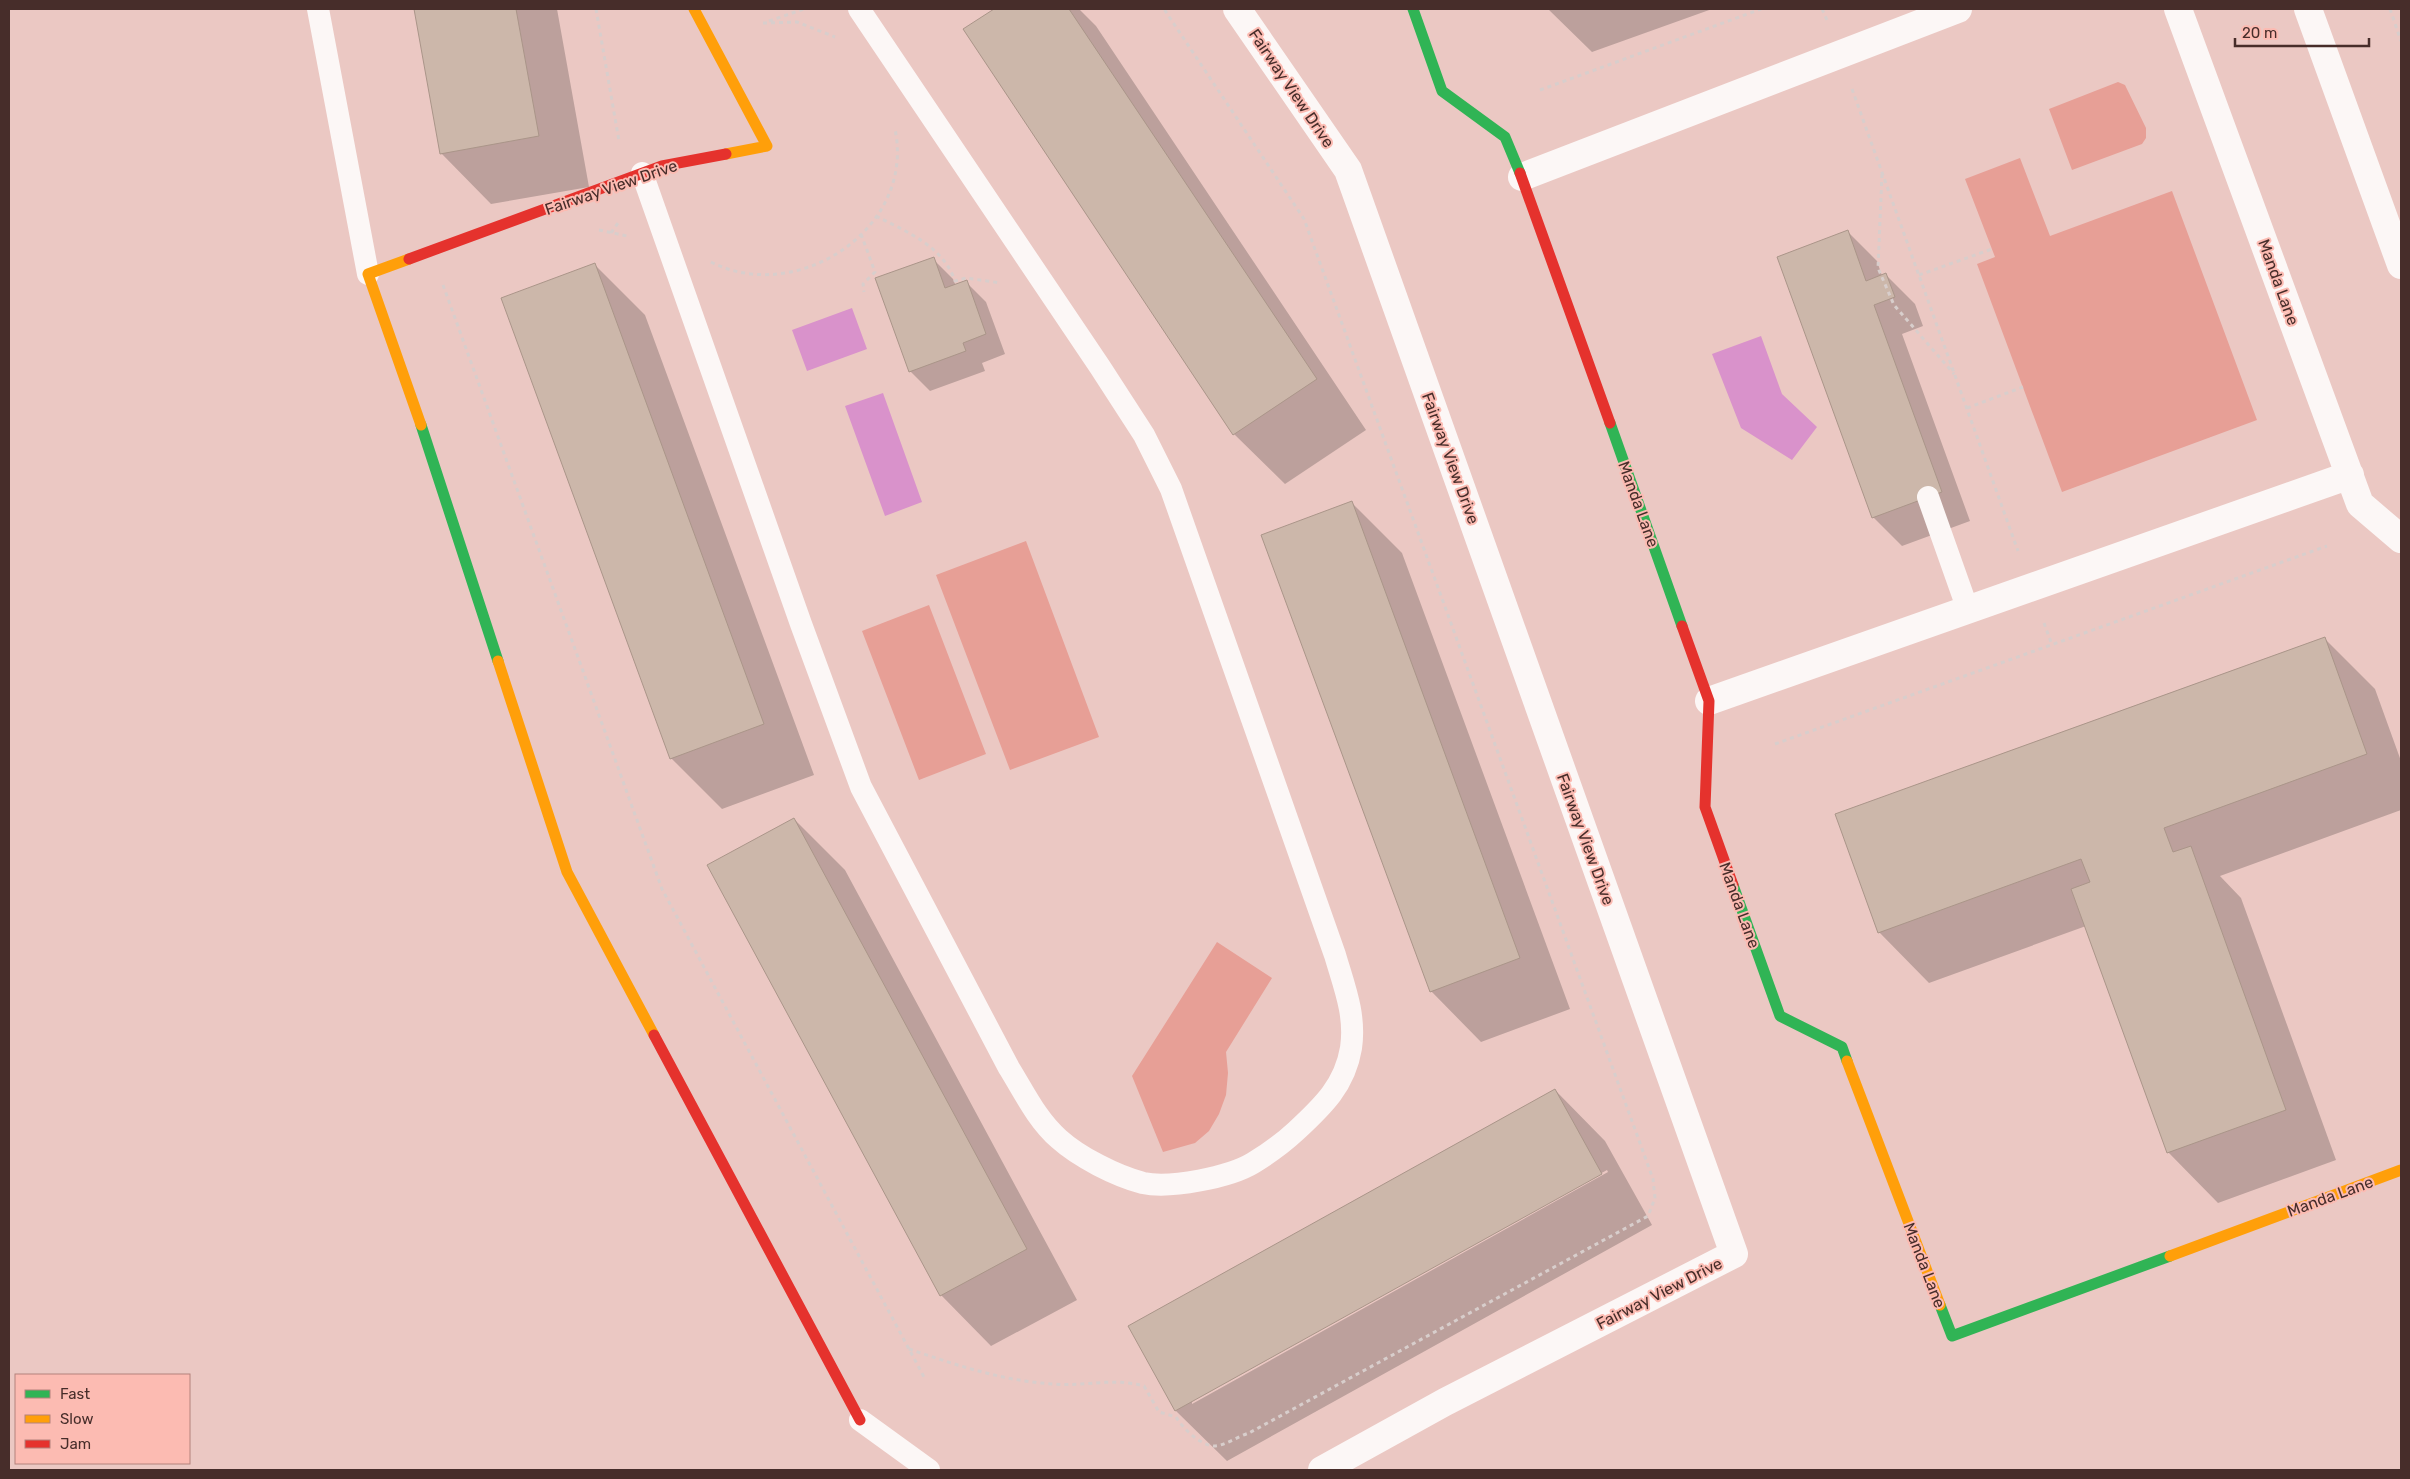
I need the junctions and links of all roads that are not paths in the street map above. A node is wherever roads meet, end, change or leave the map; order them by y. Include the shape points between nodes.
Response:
1 (318, 9) edge
2 (694, 9) edge
3 (859, 9) edge
4 (1238, 9) edge
5 (1414, 9) edge
6 (1958, 9) edge
7 (2178, 9) edge
8 (2308, 9) edge
9 (633, 177) junction
10 (1522, 177) junction
11 (2401, 265) edge
12 (368, 274) junction
13 (2350, 475) junction
14 (1928, 497) dead end
15 (2401, 539) edge
16 (1968, 610) junction
17 (1709, 700) junction
18 (2401, 1170) edge
19 (860, 1420) joint
20 (929, 1470) edge
21 (1322, 1470) edge

1 - 12 lane
2 - 9 street, Fairway View Drive via 767,146 662,166
3 - 9 lane via 1144,435 1171,489 1335,955 1351,1008 1351,1047 1343,1078 1321,1108 1252,1164 1211,1178 1175,1184 1143,1183 1100,1166 1059,1139 1034,1110 861,787 667,244
4 - 21 street, Fairway View Drive via 1348,170 1734,1254 1445,1402
5 - 10 street, Manda Lane via 1442,92 1505,137
6 - 10 street
7 - 13 street, Manda Lane
8 - 11 street
9 - 12 street, Fairway View Drive
10 - 17 street, Manda Lane
12 - 19 street via 567,872
13 - 15 street, Manda Lane via 2360,504
13 - 16 street
14 - 16 lane
16 - 17 street
17 - 18 street, Manda Lane via 1705,807 1780,1016 1842,1047 1952,1336
19 - 20 lane

